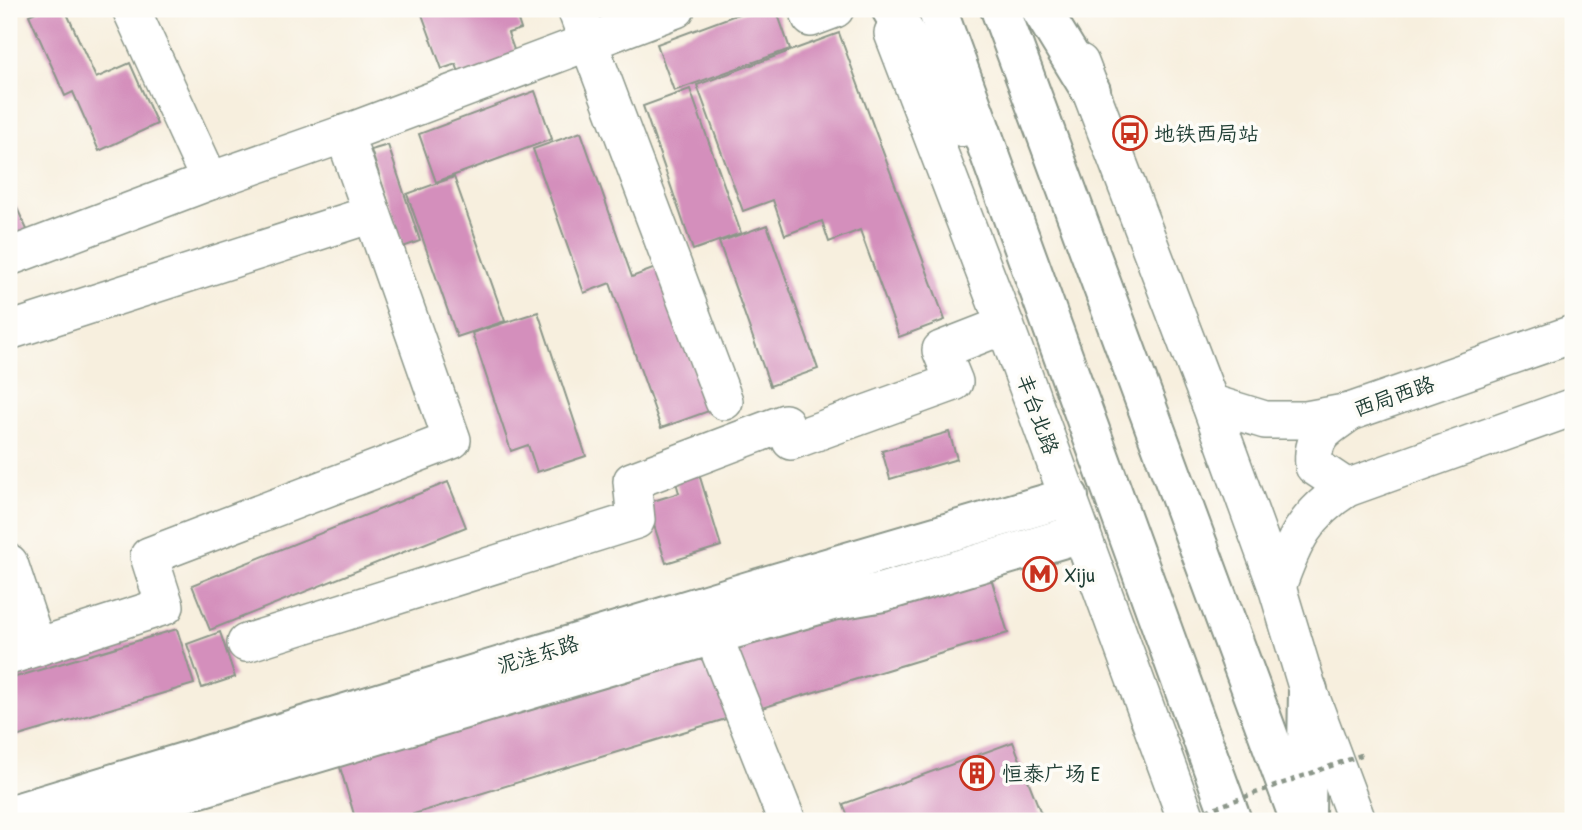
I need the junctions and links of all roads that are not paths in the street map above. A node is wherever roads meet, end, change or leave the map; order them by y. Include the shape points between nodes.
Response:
1 (131, 9) edge
2 (676, 9) edge
3 (808, 9) edge
4 (835, 9) edge
5 (884, 9) edge
6 (891, 9) edge
7 (937, 9) edge
8 (1000, 9) edge
9 (1041, 9) edge
10 (1060, 9) edge
11 (582, 25) edge
12 (1091, 91) junction
13 (344, 134) junction
14 (210, 181) junction
15 (1010, 208) junction
16 (372, 214) junction
17 (9, 257) edge
18 (1005, 325) junction
19 (9, 331) edge
20 (1573, 334) edge
21 (724, 401) dead end
22 (1210, 403) junction
23 (1573, 407) edge
24 (1350, 412) junction
25 (1347, 488) junction
26 (1069, 498) junction
27 (989, 521) junction
28 (1081, 533) junction
29 (9, 563) edge
30 (1277, 587) junction
31 (832, 601) junction
32 (713, 635) junction
33 (246, 643) dead end
34 (23, 651) edge
35 (1308, 690) junction
36 (9, 815) edge
37 (89, 821) edge
38 (787, 821) edge
39 (1187, 821) edge
40 (1232, 821) edge
41 (1300, 821) edge
42 (1306, 821) edge
43 (1357, 821) edge

1 - 14 street
2 - 11 street
3 - 4 street via 811,18
5 - 18 street, 丰台北路
6 - 15 main road
7 - 15 main road, 丰台北路
8 - 41 main road
9 - 12 main road
10 - 12 street
11 - 13 street
11 - 21 street
12 - 22 street
13 - 14 street
13 - 16 street
14 - 17 street
15 - 40 main road, 丰台北路
16 - 19 street
16 - 34 street via 452,440 149,556 165,606
18 - 26 street, 丰台北路
18 - 33 street via 941,350 954,382 791,441 786,423 632,481 636,520
20 - 24 street, 西局西路
22 - 24 street, 西局西路 via 1265,419 1306,420
22 - 30 street
23 - 25 street
24 - 25 street via 1312,447 1314,466
25 - 30 street via 1321,504 1291,548
26 - 27 main road, 泥洼东路
26 - 28 street, 丰台北路
27 - 31 main road via 1002,536 996,547
27 - 36 main road, 泥洼东路
28 - 31 main road, 泥洼东路 via 883,592
28 - 39 street, 丰台北路
29 - 34 street
30 - 35 street
31 - 32 main road, 泥洼东路
32 - 37 main road, 泥洼东路
32 - 38 street
35 - 42 main road
35 - 43 street

